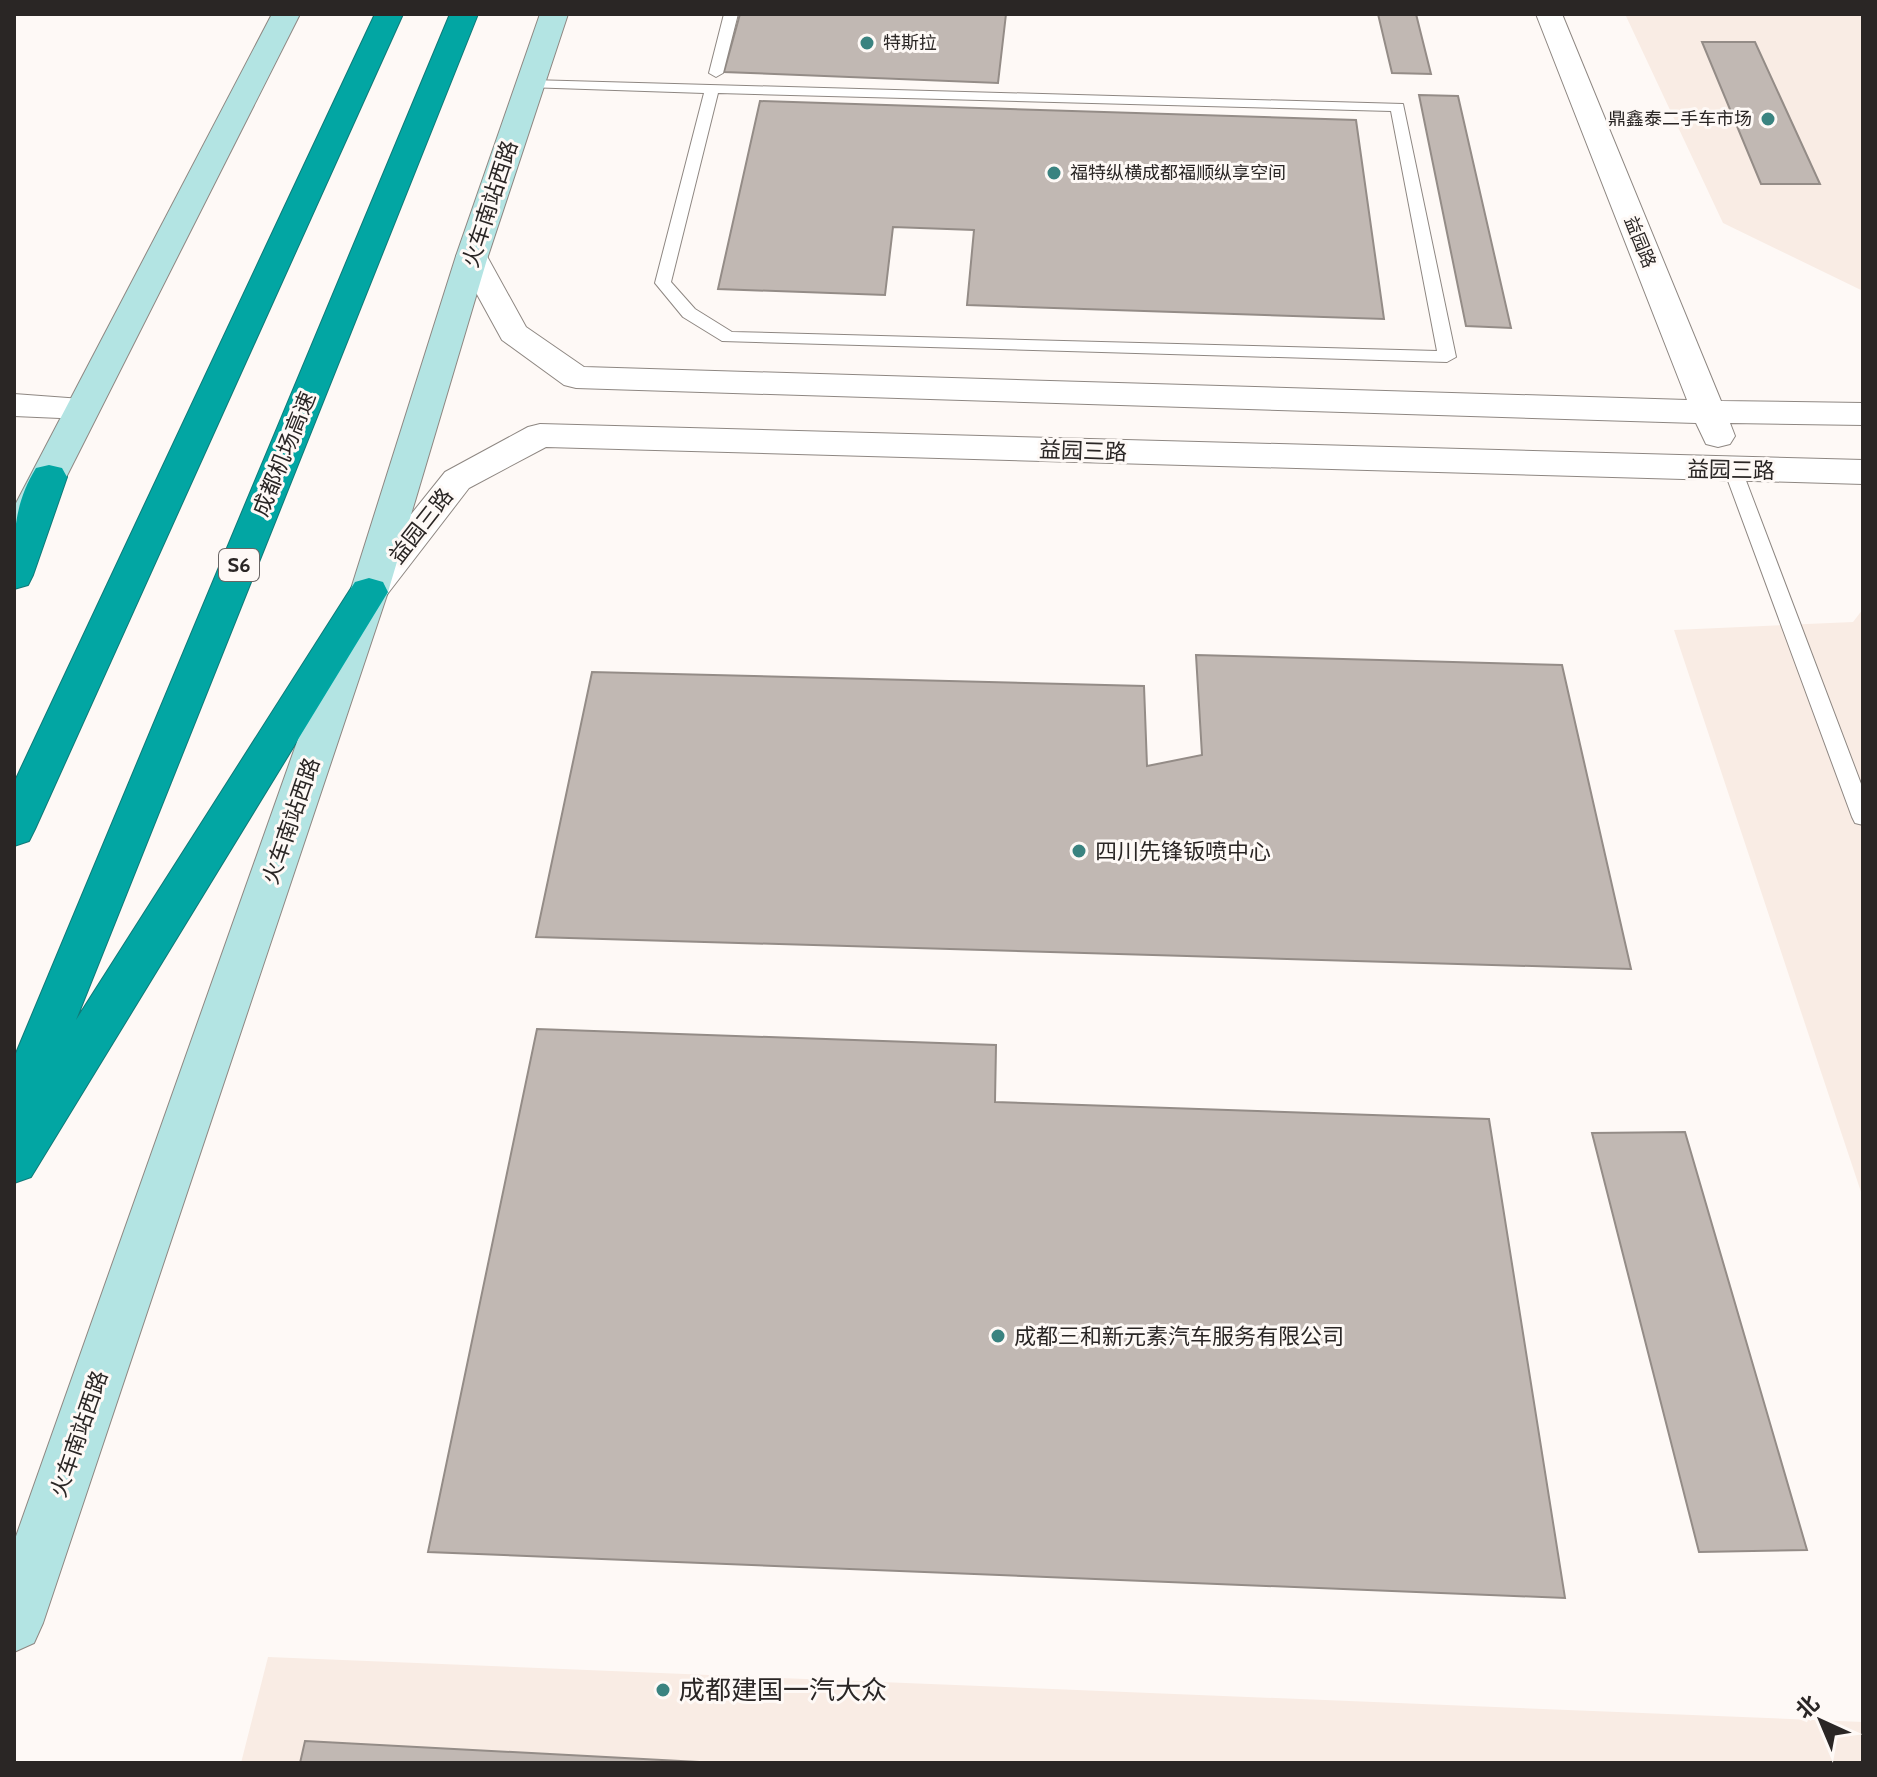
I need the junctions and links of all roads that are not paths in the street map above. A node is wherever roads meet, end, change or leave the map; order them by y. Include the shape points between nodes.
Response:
1 (286, 14) edge
2 (389, 14) edge
3 (464, 14) edge
4 (554, 14) edge
5 (731, 14) edge
6 (1549, 14) edge
7 (714, 81) junction
8 (531, 84) junction
9 (472, 256) junction
10 (14, 405) edge
11 (83, 408) junction
12 (1709, 412) junction
13 (1863, 414) edge
14 (1733, 470) junction
15 (1863, 472) edge
16 (49, 477) junction
17 (14, 543) edge
18 (14, 575) edge
19 (369, 592) junction
20 (1863, 817) edge
21 (14, 829) edge
22 (14, 1116) edge
23 (14, 1161) edge
24 (14, 1623) edge

1 - 11 main road
2 - 21 highway
3 - 22 highway, 成都机场高速 / S6
4 - 8 main road, 火车南站西路
5 - 7 lane
6 - 12 street, 益园路
7 - 7 lane via 1398,107 1447,357 728,337 689,313 663,283
7 - 8 lane
8 - 9 main road, 火车南站西路
9 - 12 street via 513,333 576,377
9 - 19 main road, 火车南站西路
10 - 11 street
11 - 16 main road
12 - 13 street
12 - 14 street, 益园路
14 - 15 street, 益园三路
14 - 19 street, 益园三路 via 540,435 457,480
14 - 20 lane
16 - 17 main road
16 - 18 highway
19 - 23 highway
19 - 24 main road, 火车南站西路

